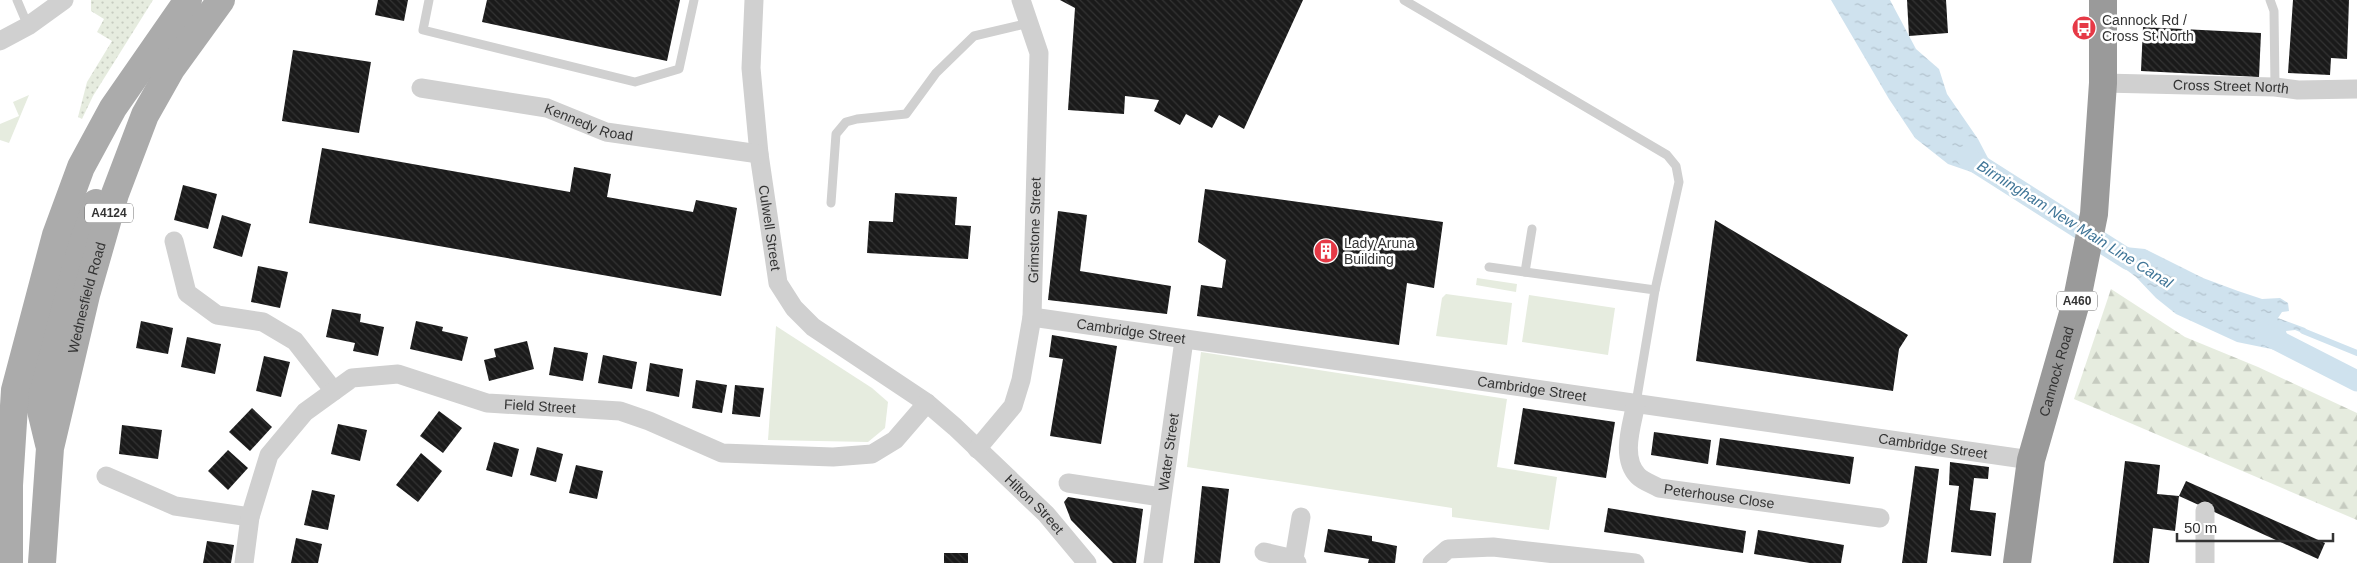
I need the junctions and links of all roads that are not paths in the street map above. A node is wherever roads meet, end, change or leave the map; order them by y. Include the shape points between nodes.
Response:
1 (17, 0) edge
2 (64, 0) edge
3 (188, 0) edge
4 (221, 0) edge
5 (429, 0) edge
6 (694, 0) edge
7 (754, 0) edge
8 (1021, 0) edge
9 (1404, 0) edge
10 (2103, 0) edge
11 (2270, 0) edge
12 (1029, 23) junction
13 (28, 26) junction
14 (150, 37) dead end
15 (0, 41) edge
16 (2103, 83) junction
17 (2275, 87) junction
18 (421, 88) dead end
19 (2357, 88) edge
20 (113, 108) junction
21 (145, 115) junction
22 (759, 154) junction
23 (831, 203) dead end
24 (1532, 229) dead end
25 (174, 241) dead end
26 (1489, 267) dead end
27 (1525, 272) junction
28 (1655, 290) junction
29 (1032, 317) junction
30 (1184, 340) junction
31 (17, 390) edge
32 (334, 391) junction
33 (1636, 402) junction
34 (927, 403) junction
35 (50, 448) junction
36 (977, 449) junction
37 (2031, 460) junction
38 (106, 476) dead end
39 (1068, 483) dead end
40 (1160, 497) junction
41 (2205, 511) dead end
42 (250, 517) junction
43 (1301, 517) dead end
44 (1880, 518) dead end
45 (1264, 552) dead end
46 (1296, 561) edge
47 (9, 563) edge
48 (42, 563) edge
49 (244, 563) edge
50 (1087, 563) edge
51 (1153, 563) edge
52 (1432, 563) edge
53 (1635, 563) edge
54 (2017, 563) edge
55 (2205, 563) edge

1 - 13 lane
2 - 13 street
3 - 20 main road, A4124
4 - 21 main road, Wednesfield Road / A4124 via 171,70
5 - 6 lane via 423,30 635,82 679,69
7 - 22 street, Culwell Street via 752,68
8 - 12 street, Grimstone Street
9 - 28 lane via 1667,155 1676,166 1679,182
10 - 16 highway, Cannock Road / A460
11 - 17 lane via 2274,11
12 - 23 lane via 974,36 936,73 906,114 846,122 836,134
12 - 29 street, Grimstone Street via 1038,53
13 - 15 street
14 - 20 lane, A4124
16 - 17 street, Cross Street North
16 - 37 highway, Cannock Road / A460 via 2094,214 2077,299
17 - 19 street, Cross Street North via 2298,90
18 - 22 street, Kennedy Road via 547,108 606,132
20 - 31 main road, A4124 via 81,167 56,235
21 - 31 main road via 116,153
21 - 35 main road, Wednesfield Road / A4124 via 115,194 86,295
22 - 34 street, Culwell Street via 778,283 794,308 813,327
24 - 27 lane
25 - 32 street via 187,293 217,316 263,322 295,341
26 - 27 lane
27 - 28 lane
28 - 33 lane
29 - 30 street, Cambridge Street
29 - 36 street, Grimstone Street via 1013,406
30 - 33 street, Cambridge Street
30 - 40 street, Water Street
31 - 35 main road
31 - 47 main road, A4124 via 9,484
32 - 34 street, Field Street via 352,378 398,374 487,403 620,411 722,453 832,457 872,454 895,440
32 - 42 street, Field Street via 305,412 269,455
33 - 37 street, Cambridge Street
33 - 44 street, Peterhouse Close via 1628,449 1630,464 1639,478 1658,488
34 - 36 street, Culwell Street
35 - 48 main road, Wednesfield Road / A4124
36 - 50 street, Hilton Street via 1046,514
37 - 54 highway, Cannock Road / A460
38 - 42 street via 175,506
39 - 40 street
40 - 51 street, Water Street
41 - 55 street
42 - 49 street, Field Street
43 - 46 street
45 - 46 street
52 - 53 street via 1448,549 1494,547

